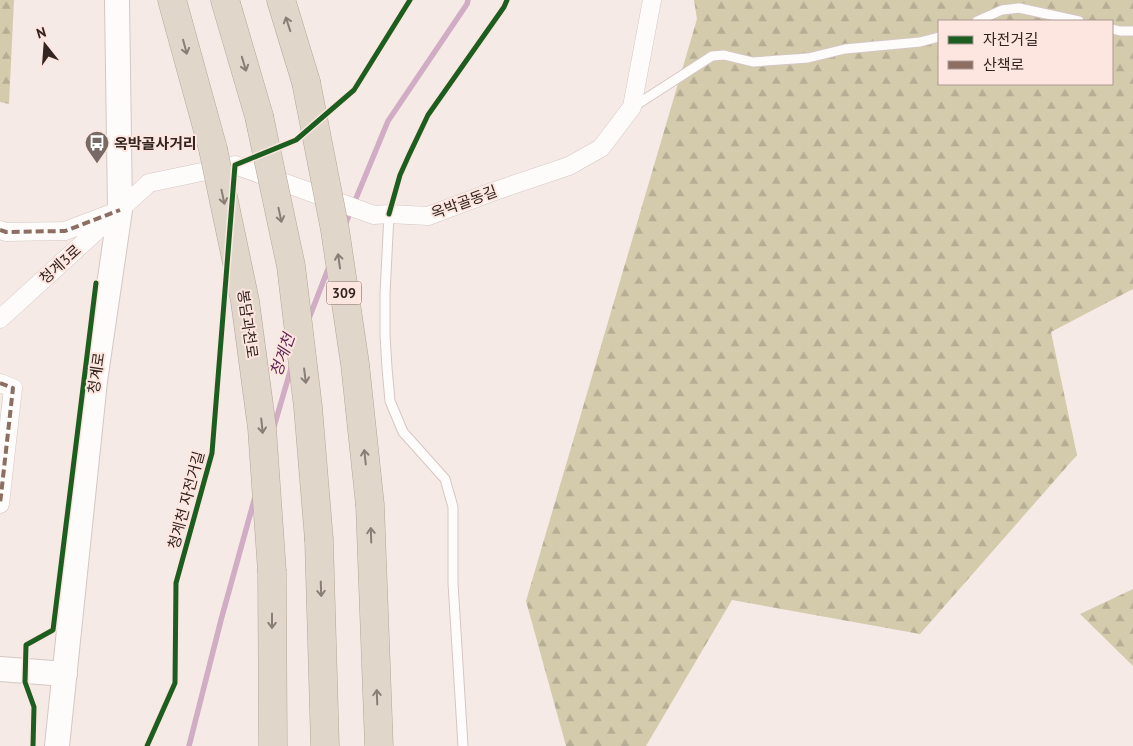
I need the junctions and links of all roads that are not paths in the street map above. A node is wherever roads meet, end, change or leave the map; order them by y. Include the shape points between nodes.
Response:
1 (117, 0) edge
2 (172, 0) edge
3 (225, 0) edge
4 (280, 0) edge
5 (652, 0) edge
6 (979, 20) edge
7 (1074, 20) edge
8 (1113, 29) edge
9 (1133, 30) edge
10 (938, 37) edge
11 (632, 107) junction
12 (222, 161) junction
13 (120, 210) junction
14 (382, 214) junction
15 (0, 230) edge
16 (0, 319) edge
17 (0, 383) edge
18 (0, 504) edge
19 (0, 669) edge
20 (65, 674) junction
21 (379, 743) edge
22 (57, 746) edge
23 (273, 746) edge
24 (325, 746) edge
25 (463, 746) edge

1 - 13 street, 청계로
2 -> 12 highway, 봉담과천로
3 -> 24 highway, bridge via 260,116 291,266 320,540
21 -> 4 highway, 309, bridge via 370,505 355,364 335,230 306,82
5 - 11 street, 옥박골동길
6 - 7 lane via 1002,10 1019,8
8 - 9 lane
10 - 11 lane via 762,62 712,56
11 - 14 street, 옥박골동길 via 601,148 569,166 428,216
12 - 13 street via 149,183
12 - 14 street, 옥박골동길, bridge
12 -> 23 highway, 봉담과천로, bridge via 262,428 272,572
13 - 15 street via 65,231
13 - 16 street, 청계3로
13 - 20 street, 청계로 via 94,381
14 - 25 lane via 390,401 403,432 446,479 453,507 453,584
17 - 18 street via 12,388
19 - 20 street
20 - 22 street, 청계로

